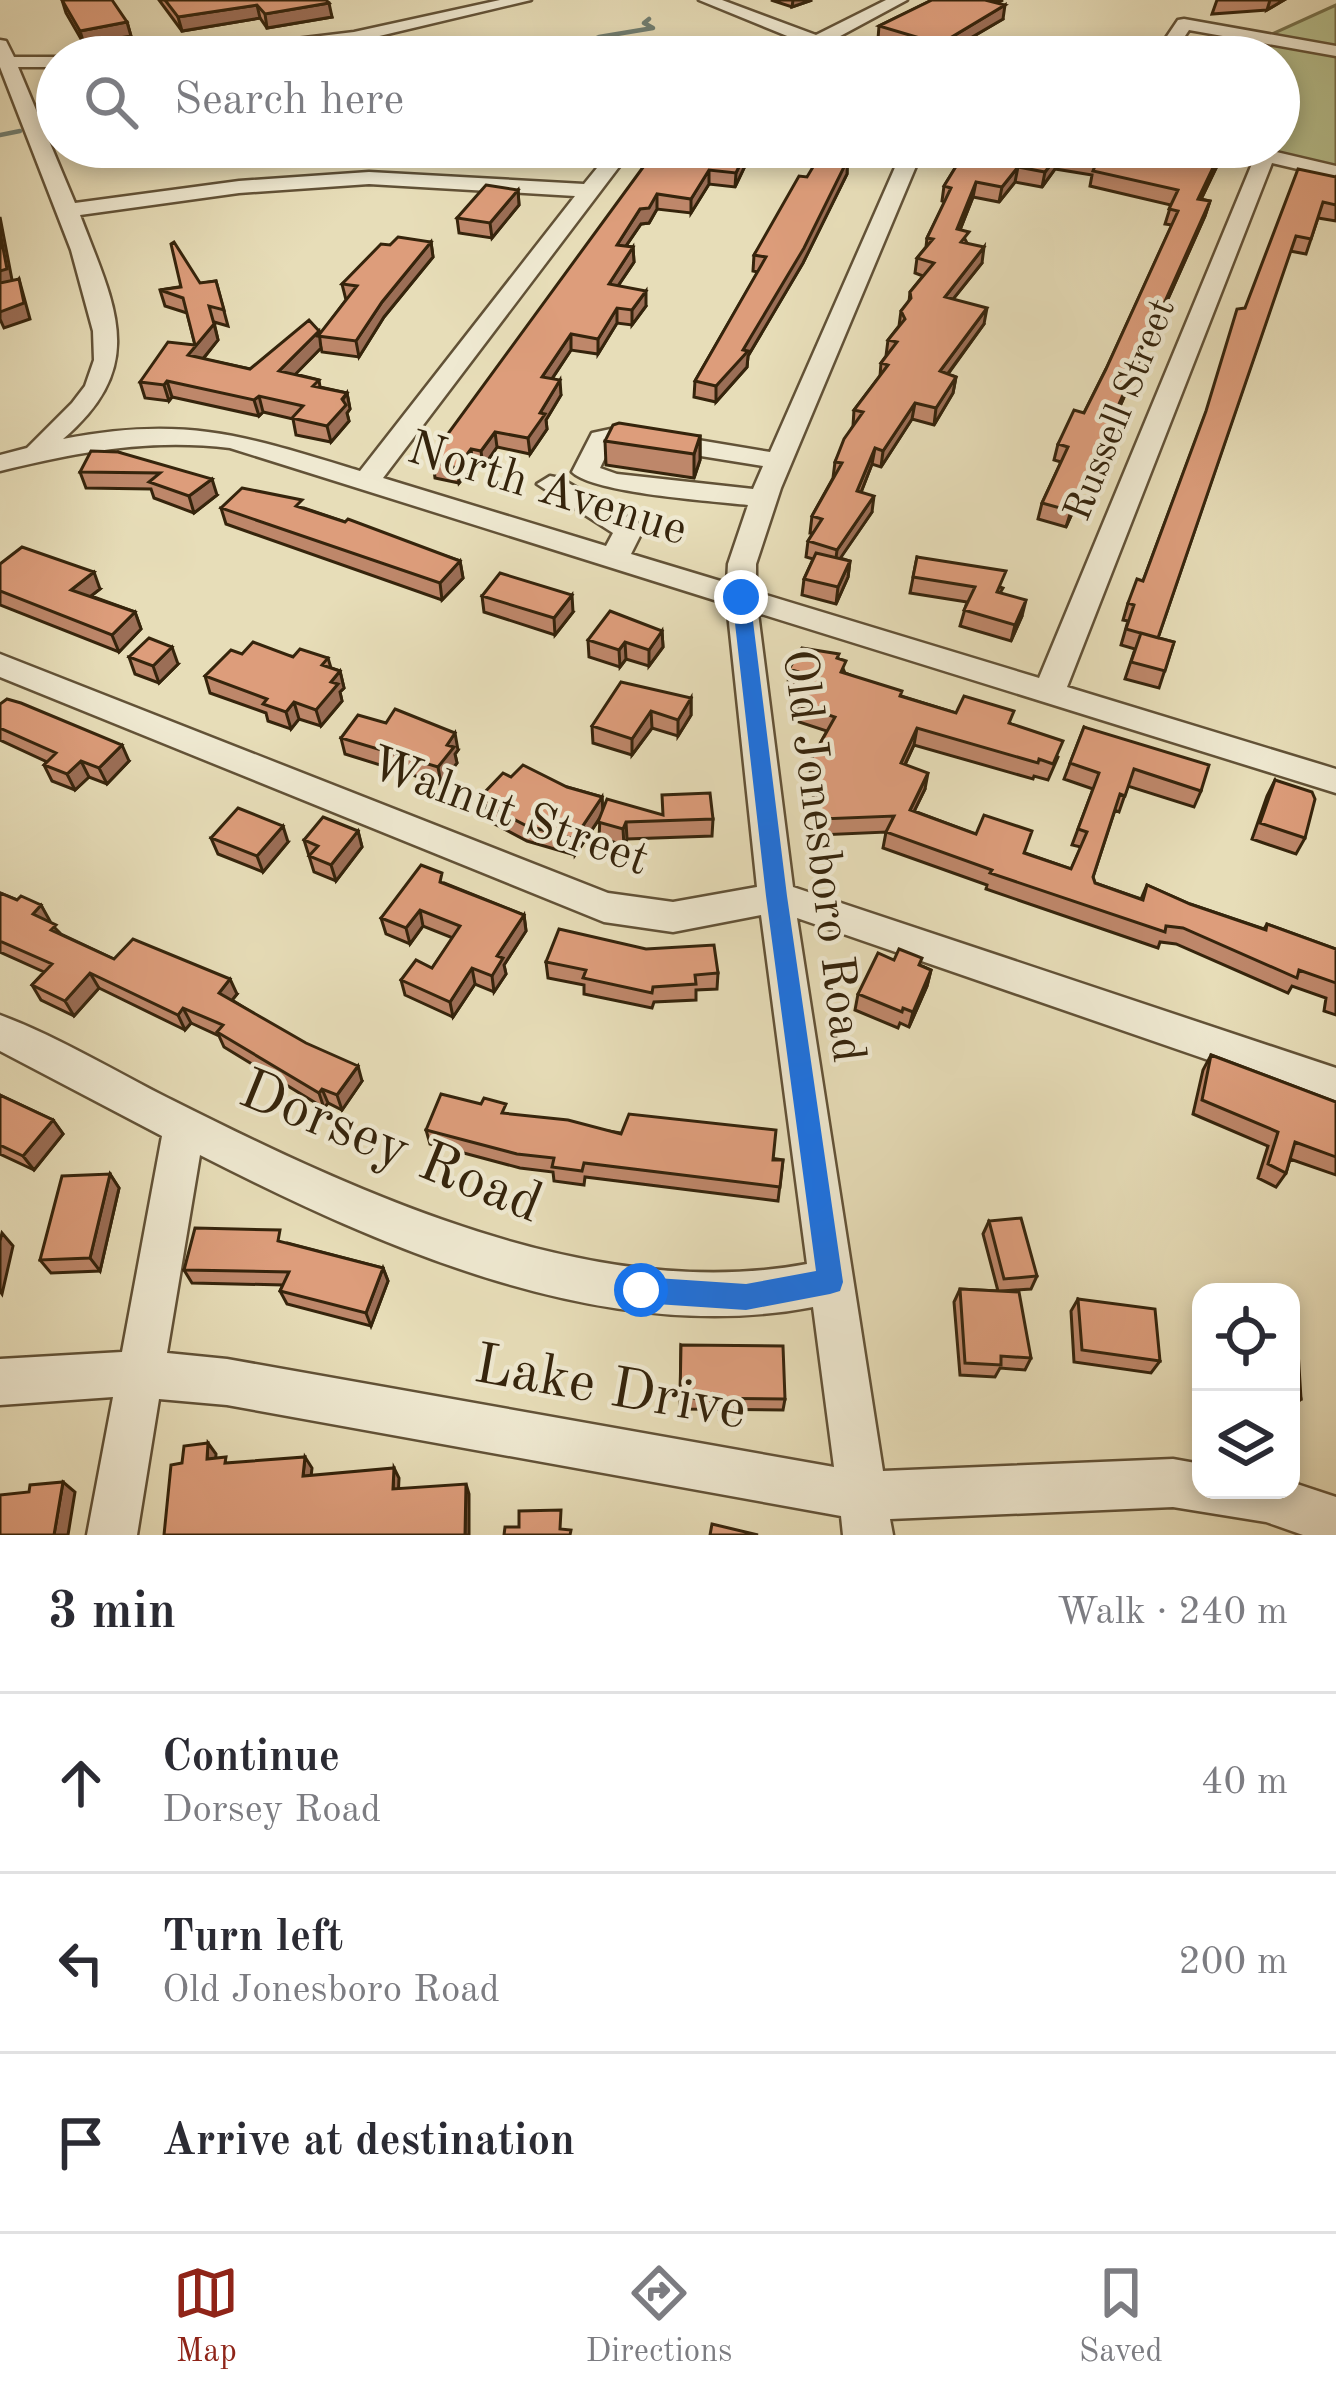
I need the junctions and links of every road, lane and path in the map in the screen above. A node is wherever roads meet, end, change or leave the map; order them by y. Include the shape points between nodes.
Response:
1 (523, 0) edge
2 (706, 0) edge
3 (898, 0) edge
4 (363, 36) edge
5 (799, 36) edge
6 (827, 36) edge
7 (1176, 36) edge
8 (1252, 36) edge
9 (1300, 45) edge
10 (1336, 51) edge
11 (3, 53) edge
12 (36, 58) edge
13 (36, 137) edge
14 (1300, 163) edge
15 (48, 168) edge
16 (607, 168) edge
17 (905, 168) edge
18 (1260, 168) edge
19 (1336, 172) edge
20 (588, 191) junction
21 (65, 211) junction
22 (15, 459) edge
23 (778, 461) junction
24 (0, 477) edge
25 (605, 477) junction
26 (366, 482) junction
27 (550, 484) junction
28 (763, 500) junction
29 (511, 526) junction
30 (614, 558) junction
31 (741, 597) junction
32 (0, 665) edge
33 (1049, 693) junction
34 (1336, 782) edge
35 (776, 896) junction
36 (0, 1032) edge
37 (1336, 1086) edge
38 (184, 1126) junction
39 (830, 1282) junction
40 (141, 1372) junction
41 (0, 1382) edge
42 (1192, 1486) edge
43 (1269, 1499) edge
44 (865, 1515) edge
45 (1336, 1522) edge
46 (112, 1535) edge

1 - 4 street
2 - 5 street
3 - 6 street
7 - 8 street via 1184,24
9 - 10 street
11 - 12 street
11 - 13 street
14 - 19 street
15 - 21 street
16 - 20 street
17 - 23 street, Old Jonesboro Road
18 - 33 street, Russell Street
20 - 21 street via 362,178
20 - 26 street
21 - 22 street via 97,296 106,358 87,401
22 - 24 street
22 - 26 street, North Avenue via 112,435 186,433
23 - 25 street via 620,435 601,439
23 - 28 street, Old Jonesboro Road
25 - 27 street
25 - 28 street
26 - 29 street, North Avenue
27 - 29 street
27 - 30 street via 629,530
28 - 31 street, Old Jonesboro Road via 742,564
29 - 30 street, North Avenue
30 - 31 street, North Avenue
31 - 33 street, North Avenue
31 - 35 street, Old Jonesboro Road
32 - 35 street, Walnut Street via 604,907 690,920
33 - 34 street, North Avenue
35 - 37 street
35 - 39 street, Old Jonesboro Road
36 - 38 street, Dorsey Road
38 - 39 street, Dorsey Road via 407,1228 533,1271 746,1297
38 - 40 street
39 - 44 street, Old Jonesboro Road
40 - 41 street, Lake Drive
40 - 44 street, Lake Drive via 227,1382
40 - 46 street
42 - 44 street, Lake Drive
43 - 45 street

